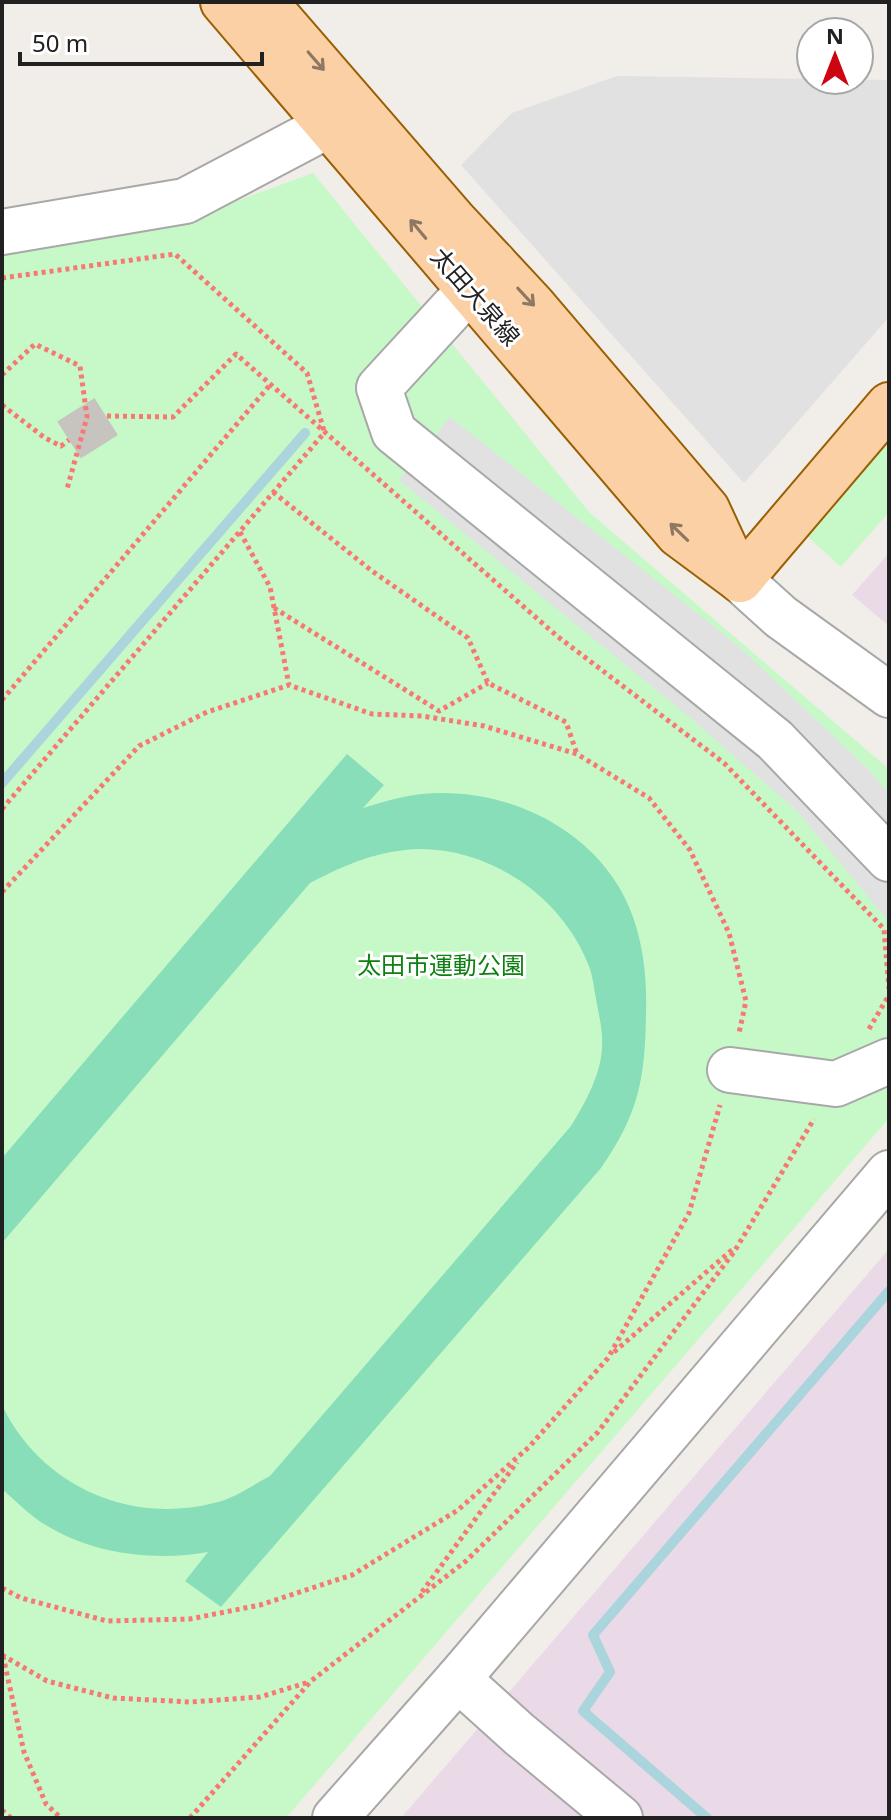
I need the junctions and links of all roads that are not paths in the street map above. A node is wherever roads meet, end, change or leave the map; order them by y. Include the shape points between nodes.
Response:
1 (223, 2) edge
2 (265, 2) edge
3 (340, 114) junction
4 (2, 232) edge
5 (482, 277) junction
6 (889, 405) edge
7 (740, 580) junction
8 (889, 695) edge
9 (889, 859) edge
10 (878, 1047) edge
11 (730, 1070) road end
12 (889, 1173) edge
13 (458, 1679) junction
14 (335, 1818) edge
15 (620, 1818) edge

1 - 3 main road, 太田大泉線
2 -> 3 main road, 太田大泉線
3 - 4 street via 185,201
3 - 5 main road, 太田大泉線
5 - 7 main road, 太田大泉線 via 678,534
5 - 9 street via 379,388 394,432 775,740
6 - 7 main road
7 - 8 street via 781,617
10 - 11 street via 836,1084
12 - 13 street
13 - 14 street
13 - 15 street

